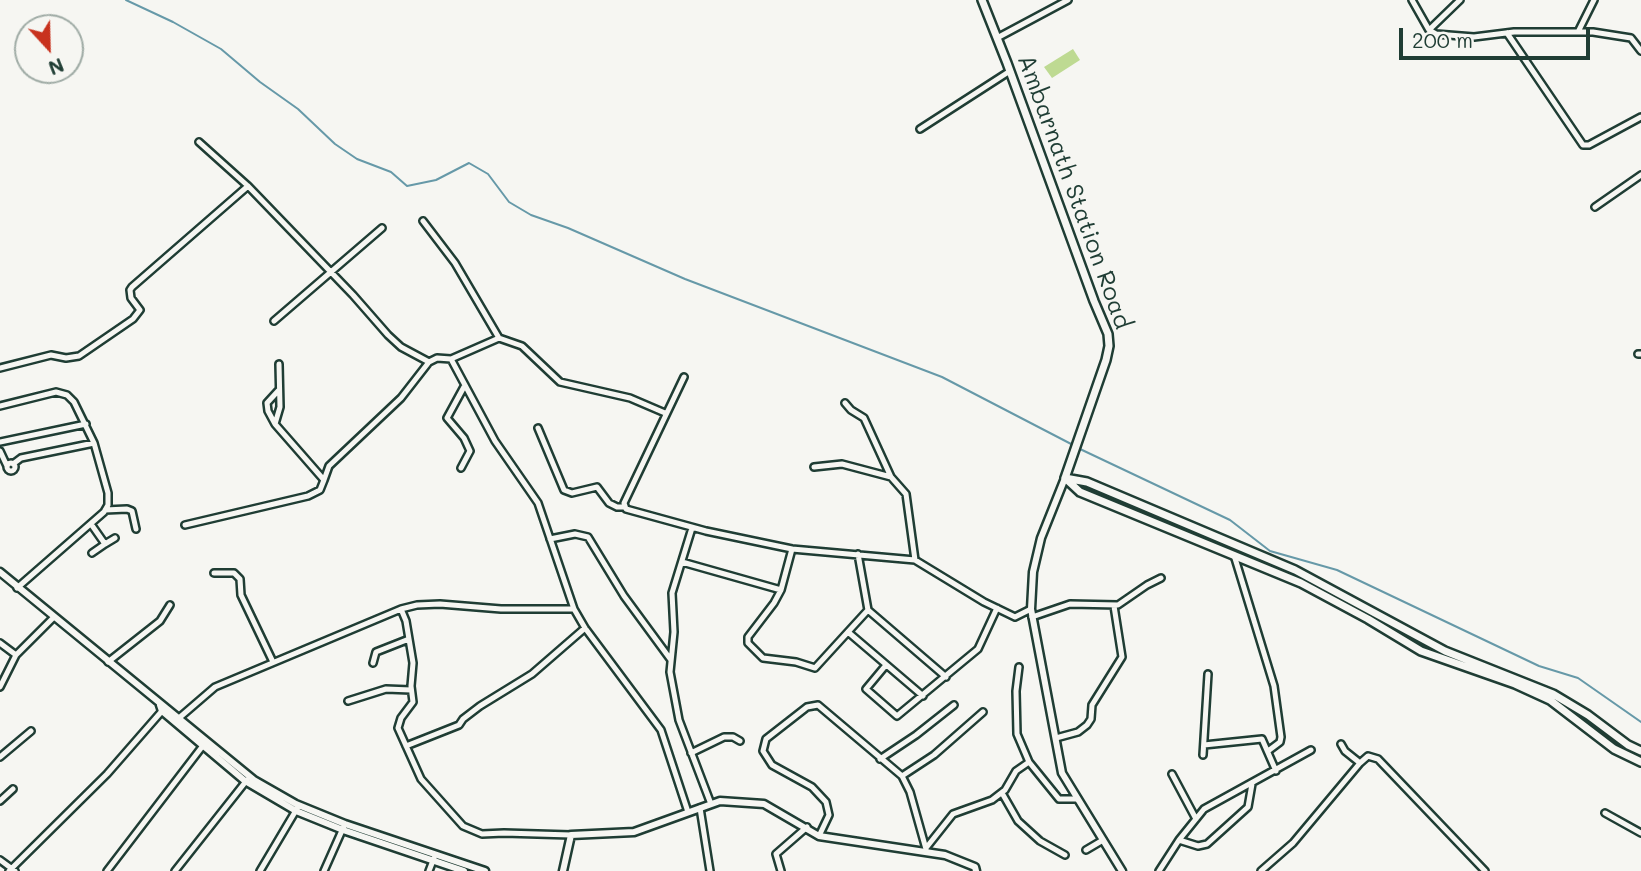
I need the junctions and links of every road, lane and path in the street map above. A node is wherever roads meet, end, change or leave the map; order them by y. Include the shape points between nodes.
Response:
1 (982, 0) edge
2 (1068, 0) edge
3 (1412, 0) edge
4 (1460, 0) edge
5 (1594, 0) edge
6 (1429, 30) junction
7 (1578, 32) junction
8 (1507, 33) junction
9 (997, 38) junction
10 (1641, 51) edge
11 (1010, 71) junction
12 (1641, 117) edge
13 (920, 129) dead end
14 (199, 142) dead end
15 (1641, 175) edge
16 (248, 186) junction
17 (1595, 206) dead end
18 (423, 221) dead end
19 (382, 228) dead end
20 (331, 272) junction
21 (274, 321) dead end
22 (499, 338) junction
23 (451, 359) junction
24 (429, 362) junction
25 (279, 364) dead end
26 (0, 368) edge
27 (684, 377) dead end
28 (465, 385) junction
29 (278, 391) junction
30 (845, 403) dead end
31 (0, 405) edge
32 (665, 414) junction
33 (86, 424) junction
34 (275, 424) junction
35 (538, 428) dead end
36 (0, 442) edge
37 (94, 443) junction
38 (0, 452) edge
39 (814, 467) dead end
40 (461, 468) dead end
41 (891, 477) junction
42 (1065, 478) junction
43 (324, 480) junction
44 (624, 507) junction
45 (105, 510) junction
46 (91, 524) junction
47 (186, 525) dead end
48 (136, 528) dead end
49 (692, 528) junction
50 (115, 538) dead end
51 (550, 539) junction
52 (105, 544) junction
53 (792, 550) junction
54 (93, 554) dead end
55 (858, 554) junction
56 (1234, 555) junction
57 (915, 560) junction
58 (682, 562) junction
59 (0, 572) edge
60 (214, 573) dead end
61 (1161, 578) dead end
62 (17, 588) junction
63 (780, 590) junction
64 (170, 605) dead end
65 (1114, 606) junction
66 (998, 608) junction
67 (401, 609) junction
68 (574, 609) junction
69 (869, 610) junction
70 (1032, 613) junction
71 (54, 617) junction
72 (585, 628) junction
73 (848, 632) junction
74 (409, 639) junction
75 (0, 643) edge
76 (16, 655) junction
77 (671, 660) junction
78 (108, 662) junction
79 (273, 662) junction
80 (373, 663) dead end
81 (886, 664) junction
82 (1019, 667) dead end
83 (1208, 674) dead end
84 (946, 677) junction
85 (0, 687) edge
86 (411, 691) junction
87 (923, 696) junction
88 (348, 701) dead end
89 (954, 705) dead end
90 (161, 708) junction
91 (983, 712) dead end
92 (179, 718) junction
93 (31, 730) dead end
94 (1056, 738) junction
95 (740, 741) dead end
96 (204, 744) junction
97 (1341, 744) dead end
98 (1204, 745) junction
99 (406, 746) junction
100 (1311, 750) dead end
101 (1268, 751) junction
102 (1641, 751) edge
103 (691, 753) junction
104 (1203, 755) dead end
105 (0, 757) edge
106 (880, 759) junction
107 (1029, 762) junction
108 (1641, 762) edge
109 (1360, 763) junction
110 (1276, 771) junction
111 (1172, 774) dead end
112 (902, 776) junction
113 (248, 779) junction
114 (1252, 784) junction
115 (13, 789) dead end
116 (1002, 793) junction
117 (1077, 799) junction
118 (0, 802) edge
119 (711, 804) junction
120 (298, 808) junction
121 (700, 808) junction
122 (688, 813) junction
123 (1605, 813) dead end
124 (1196, 819) junction
125 (344, 827) junction
126 (807, 827) junction
127 (1641, 833) edge
128 (571, 835) junction
129 (820, 836) junction
130 (1179, 840) junction
131 (1103, 841) junction
132 (927, 850) junction
133 (1086, 850) dead end
134 (1065, 855) dead end
135 (434, 858) junction
136 (0, 860) edge
137 (11, 870) edge
138 (107, 871) edge
139 (175, 871) edge
140 (260, 871) edge
141 (324, 871) edge
142 (429, 871) edge
143 (464, 871) edge
144 (485, 871) edge
145 (563, 871) edge
146 (710, 871) edge
147 (781, 871) edge
148 (976, 871) edge
149 (1122, 871) edge
150 (1158, 871) edge
151 (1261, 871) edge
152 (1485, 871) edge

1 - 9 main road, Ambarnath Station Road
2 - 9 street
3 - 6 street
4 - 6 street
5 - 7 street
6 - 8 street via 1474,37
7 - 8 street
7 - 10 street via 1631,38
8 - 12 street via 1583,145
9 - 11 main road, Ambarnath Station Road
11 - 13 street
11 - 42 main road, Ambarnath Station Road via 1108,334 1106,360
14 - 16 street
15 - 17 street
16 - 20 street
16 - 26 street via 132,286 130,294 140,310 133,319 79,356 51,355
18 - 22 street via 455,263
19 - 20 street
20 - 21 street
20 - 24 street via 395,341
22 - 23 street
22 - 32 street via 522,346 560,382 630,398
23 - 24 street
23 - 28 street
24 - 43 street via 401,398 329,466
25 - 29 street
27 - 32 street
28 - 40 street via 447,418 469,447
28 - 51 street via 495,441 538,503
29 - 34 street
29 - 34 street via 267,406
30 - 41 street via 864,418
31 - 33 street via 62,392 74,402
32 - 44 street
33 - 36 street
33 - 37 street
34 - 43 street
35 - 44 street via 564,489 572,493 597,487 609,503
37 - 38 street via 21,458 10,465
37 - 45 street via 108,493
39 - 41 street via 842,464
41 - 57 street via 909,504
42 - 56 main road via 1080,492
42 - 70 street, Ambarnath Station Road via 1041,538 1033,572
42 - 102 main road via 1087,482 1295,570 1445,651 1553,694
43 - 47 street via 320,490 308,496
44 - 49 street
45 - 46 street
45 - 48 street via 132,511
46 - 52 street
46 - 62 street
49 - 53 street
49 - 58 street
50 - 52 street
51 - 68 street
51 - 77 street via 575,534 588,537
52 - 54 street
53 - 55 street
53 - 63 street
55 - 57 street
55 - 69 street
56 - 101 street via 1274,686 1281,737
56 - 108 main road via 1301,583 1421,651 1550,701 1614,749
57 - 66 street
58 - 63 street
58 - 77 street via 672,593
59 - 62 street
60 - 79 street via 234,573 240,579 242,594
61 - 65 street
62 - 71 street
63 - 73 street via 748,637 749,645 763,659 814,668
64 - 78 street via 160,621
65 - 70 street via 1070,604
65 - 94 street via 1122,657 1093,705 1087,725
66 - 70 street via 1015,617
66 - 84 street via 978,649
67 - 68 street via 440,604
67 - 74 street
67 - 79 street
68 - 72 street
69 - 73 street
69 - 84 street
70 - 94 street, Ambarnath Station Road
71 - 76 street
71 - 78 street
72 - 99 street via 533,674 480,706 459,725
72 - 122 street via 661,730
73 - 81 street
74 - 80 street via 376,652
74 - 86 street
75 - 76 street
76 - 85 street
77 - 103 street via 673,694
78 - 90 street
79 - 92 street via 215,687
81 - 87 street
81 - 87 street via 866,690 895,716
82 - 107 street via 1017,734
83 - 98 street
84 - 87 street
86 - 88 street via 386,690
86 - 99 street via 413,702 398,728
89 - 106 street
90 - 92 street via 166,706
90 - 96 street
90 - 137 street via 107,774
91 - 112 street
92 - 96 street
93 - 105 street
94 - 117 street, Ambarnath Station Road via 1062,773
95 - 103 street via 724,737
96 - 113 street
96 - 138 street
97 - 109 street
98 - 101 street via 1258,738 1264,740
98 - 104 street
99 - 128 street via 421,779 463,826 482,834
100 - 110 street
101 - 110 street
103 - 119 street
106 - 112 street
106 - 129 street via 814,704 766,739 763,751 772,765 812,786 826,802 829,816
107 - 116 street via 1016,771
107 - 117 street via 1059,799
109 - 151 street via 1293,843
109 - 152 street via 1368,757 1378,759
110 - 114 street
111 - 124 street
112 - 132 street
113 - 120 street
113 - 139 street
114 - 124 street via 1204,809
114 - 130 street via 1248,807 1207,844
115 - 118 street
116 - 132 street via 953,814
116 - 134 street via 1018,821
117 - 131 street, Ambarnath Station Road
119 - 121 street
119 - 126 street via 764,804
120 - 125 street
120 - 140 street
121 - 122 street
121 - 146 street
122 - 128 street via 634,832
123 - 127 street
124 - 130 street
125 - 135 street
125 - 141 street
126 - 129 street
126 - 147 street via 776,854
128 - 145 street
129 - 132 street
130 - 150 street
131 - 133 street
131 - 149 street, Ambarnath Station Road
132 - 148 street
135 - 142 street
135 - 143 street
135 - 144 street
136 - 137 street

